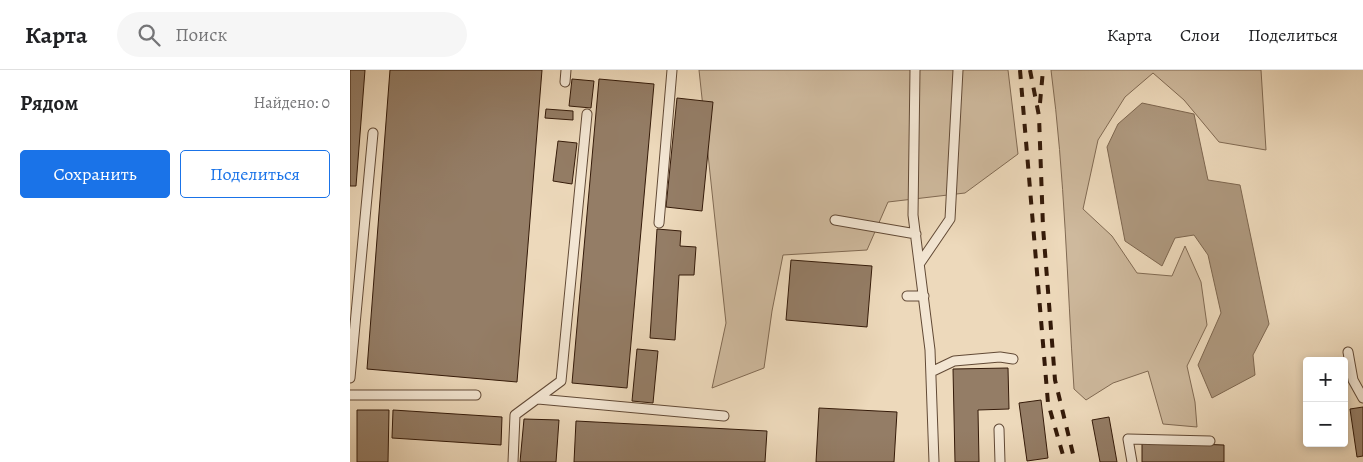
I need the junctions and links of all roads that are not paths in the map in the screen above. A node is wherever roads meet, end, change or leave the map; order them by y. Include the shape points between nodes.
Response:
1 (566, 70) edge
2 (672, 70) edge
3 (914, 70) edge
4 (958, 70) edge
5 (565, 82) dead end
6 (587, 114) dead end
7 (373, 133) dead end
8 (835, 220) dead end
9 (659, 223) dead end
10 (916, 234) junction
11 (920, 263) junction
12 (907, 296) dead end
13 (924, 296) junction
14 (1348, 352) dead end
15 (1013, 359) dead end
16 (931, 372) junction
17 (350, 378) edge
18 (350, 395) edge
19 (476, 395) dead end
20 (1363, 398) edge
21 (538, 399) junction
22 (724, 416) dead end
23 (999, 429) dead end
24 (1210, 441) dead end
25 (513, 462) edge
26 (934, 462) edge
27 (1000, 462) edge
28 (1132, 462) edge

1 - 5 lane
2 - 9 lane
3 - 10 lane
4 - 11 lane via 950,219
6 - 21 lane via 561,381
7 - 17 lane
8 - 10 lane
10 - 11 lane
11 - 13 lane
12 - 13 lane
13 - 16 lane
14 - 20 lane via 1352,380
15 - 16 lane via 954,361
16 - 26 lane
18 - 19 lane
21 - 22 lane
21 - 25 lane via 515,415
23 - 27 lane
24 - 28 lane via 1128,440

